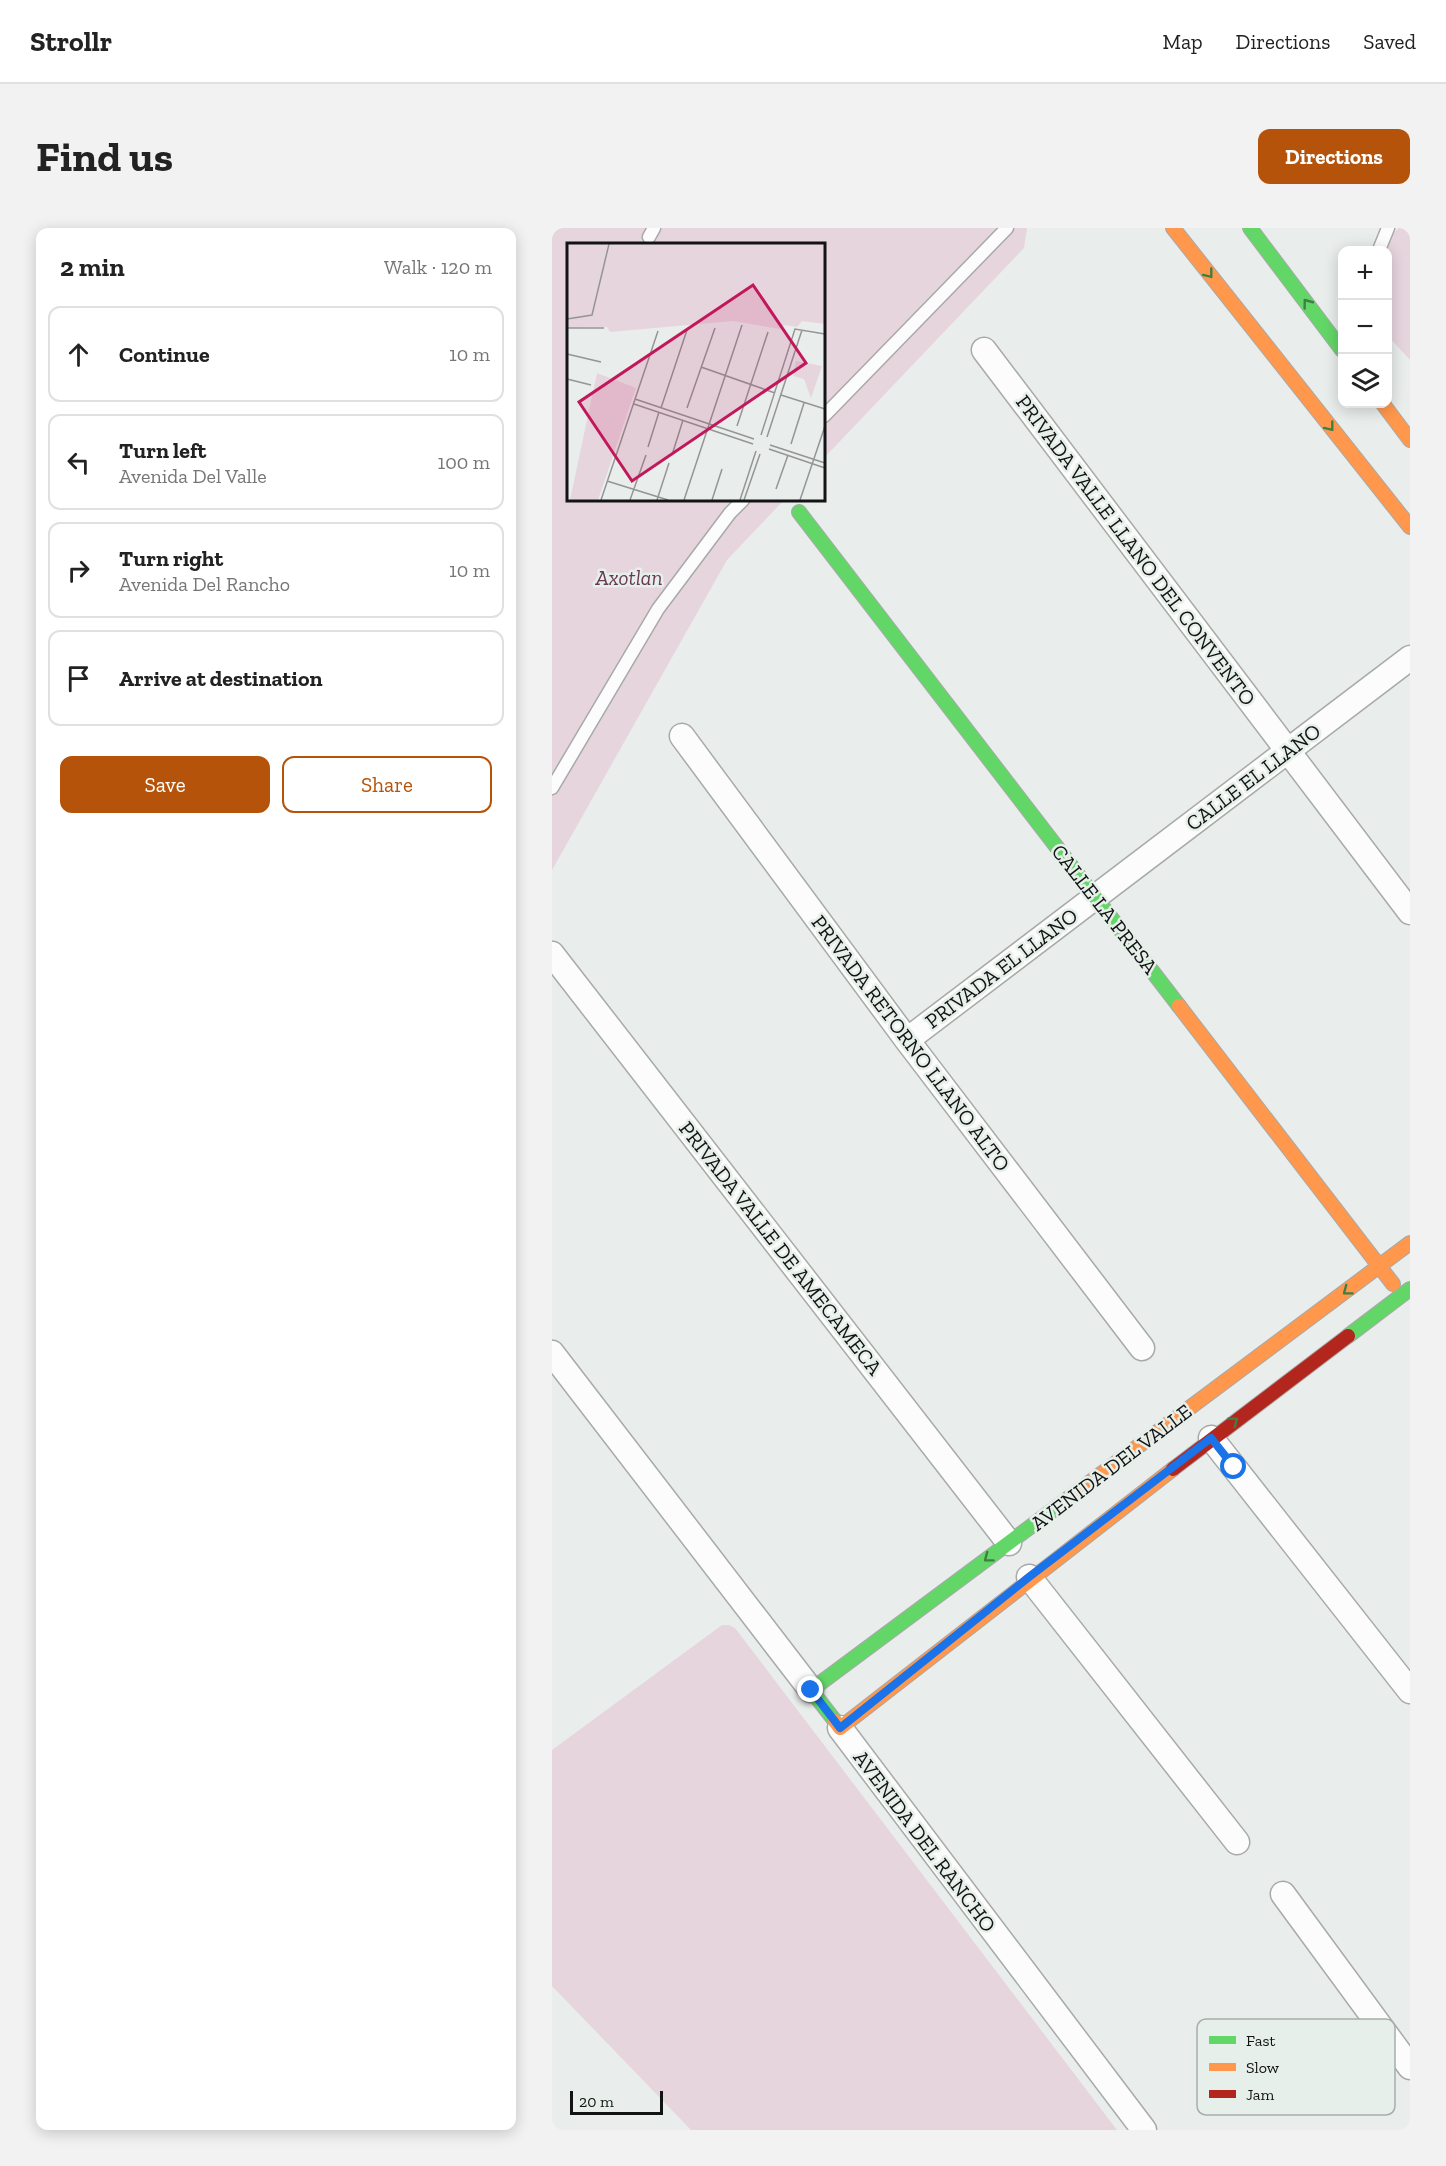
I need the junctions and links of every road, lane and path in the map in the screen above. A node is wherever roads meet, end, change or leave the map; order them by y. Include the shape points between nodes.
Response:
1 (1007, 228) edge
2 (1173, 228) edge
3 (1250, 228) edge
4 (1388, 228) edge
5 (1380, 246) edge
6 (1338, 339) edge
7 (984, 350) dead end
8 (1386, 408) edge
9 (825, 415) edge
10 (1410, 440) edge
11 (742, 501) edge
12 (800, 512) dead end
13 (1410, 527) edge
14 (1410, 658) edge
15 (682, 736) dead end
16 (1287, 751) junction
17 (552, 788) edge
18 (1095, 896) junction
19 (1410, 912) edge
20 (552, 954) edge
21 (907, 1040) junction
22 (1410, 1243) edge
23 (1381, 1266) junction
24 (1406, 1293) edge
25 (1410, 1307) edge
26 (1142, 1348) dead end
27 (552, 1353) edge
28 (1211, 1438) junction
29 (1009, 1543) junction
30 (1029, 1577) junction
31 (811, 1690) junction
32 (1410, 1691) edge
33 (840, 1728) junction
34 (1237, 1842) dead end
35 (1283, 1894) dead end
36 (1375, 2019) edge
37 (1395, 2047) edge
38 (1410, 2067) edge
39 (1144, 2130) edge

1 - 9 lane
2 -> 13 street
6 -> 3 street
4 - 5 lane
7 - 16 street, PRIVADA VALLE LLANO DEL CONVENTO
8 - 10 street
11 - 17 lane via 658,609
12 - 18 street, CALLE LA PRESA
14 - 16 street, CALLE EL LLANO
15 - 21 street, PRIVADA RETORNO LLANO ALTO
16 - 18 street, CALLE EL LLANO
16 - 19 street, PRIVADA VALLE LLANO DEL CONVENTO
18 - 21 street, PRIVADA EL LLANO
18 - 23 street, CALLE LA PRESA
20 - 29 street, PRIVADA VALLE DE AMECAMECA
21 - 26 street, PRIVADA RETORNO LLANO ALTO
22 - 23 street, AVENIDA DEL VALLE
23 - 24 street, CALLE LA PRESA
23 -> 29 street, AVENIDA DEL VALLE
24 - 25 street, CALLE LA PRESA
28 -> 24 street, AVENIDA DEL VALLE
27 - 31 street, AVENIDA DEL RANCHO
28 - 30 street, AVENIDA DEL VALLE
28 - 32 street
29 -> 31 street, AVENIDA DEL VALLE
30 - 33 street, AVENIDA DEL VALLE
30 - 34 street
31 - 33 street, AVENIDA DEL RANCHO
33 - 39 street, AVENIDA DEL RANCHO
35 - 36 street
37 - 38 street

